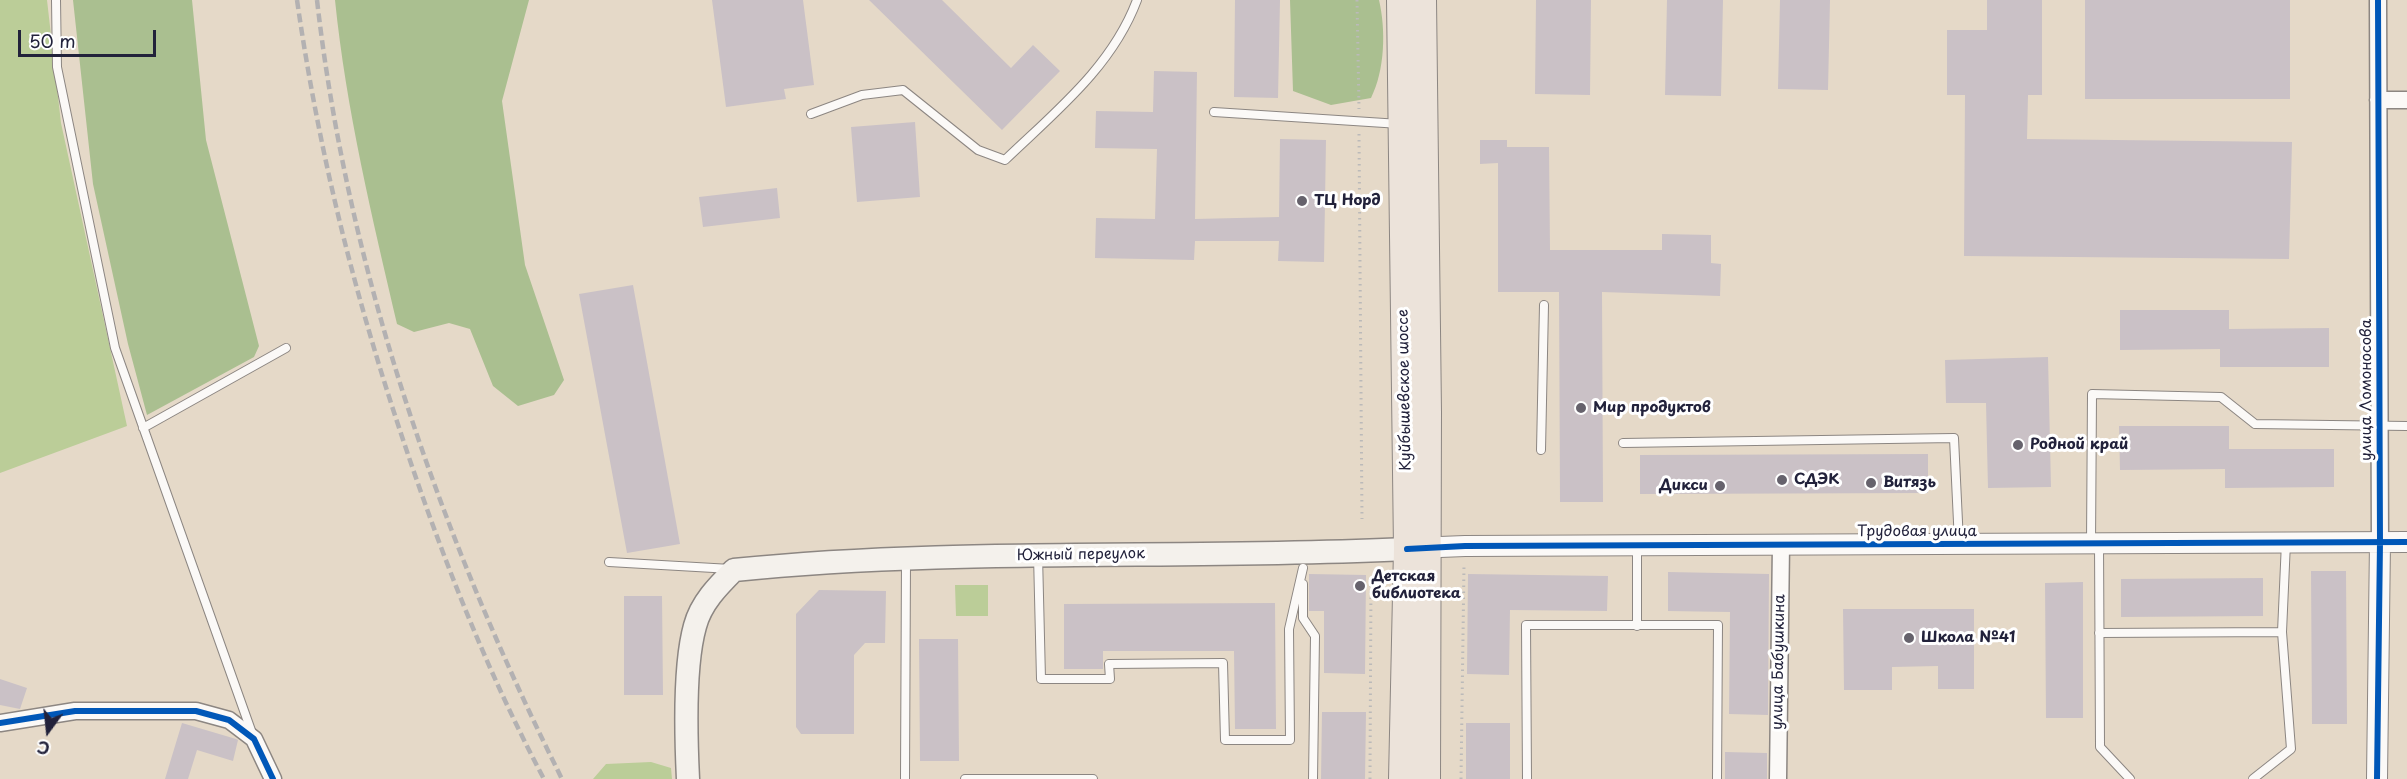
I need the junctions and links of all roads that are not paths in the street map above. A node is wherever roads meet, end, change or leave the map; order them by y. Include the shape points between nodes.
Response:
1 (56, 0) edge
2 (1137, 0) edge
3 (1400, 0) edge
4 (1423, 0) edge
5 (2378, 0) edge
6 (2407, 99) edge
7 (2378, 100) junction
8 (1214, 112) dead end
9 (811, 114) dead end
10 (1402, 124) junction
11 (1544, 305) dead end
12 (286, 348) dead end
13 (2380, 426) junction
14 (2407, 426) edge
15 (143, 428) junction
16 (1623, 443) dead end
17 (1541, 450) dead end
18 (2286, 542) junction
19 (2380, 542) junction
20 (2407, 542) edge
21 (2095, 543) junction
22 (1781, 544) junction
23 (1959, 544) junction
24 (1637, 545) junction
25 (1417, 548) junction
26 (1038, 555) junction
27 (906, 559) junction
28 (1302, 561) junction
29 (609, 562) dead end
30 (734, 570) junction
31 (1637, 626) junction
32 (2282, 632) junction
33 (2099, 633) junction
34 (1, 726) edge
35 (254, 739) junction
36 (273, 779) edge
37 (688, 779) edge
38 (905, 779) edge
39 (965, 779) edge
40 (1093, 779) edge
41 (1313, 779) edge
42 (1402, 779) edge
43 (1427, 779) edge
44 (1527, 779) edge
45 (1717, 779) edge
46 (1778, 779) edge
47 (2130, 779) edge
48 (2253, 779) edge
49 (2377, 779) edge

1 - 15 lane via 57,67 115,348
2 - 9 lane via 1092,77 1005,160 978,150 903,90 862,95
3 - 10 main road, Куйбышевское шоссе
4 - 25 main road, Куйбышевское шоссе
5 - 7 street, улица Ломоносова
6 - 7 street
7 - 13 street, улица Ломоносова
8 - 10 lane
10 - 25 main road, Куйбышевское шоссе
11 - 17 lane
12 - 15 lane
13 - 14 lane
13 - 19 street, улица Ломоносова
13 - 21 lane via 2255,424 2221,397 2092,394
15 - 35 lane
16 - 23 lane via 1954,438
18 - 19 street, Трудовая улица
18 - 21 street, Трудовая улица
18 - 32 lane
19 - 20 street, Трудовая улица
19 - 49 street, улица Ломоносова
21 - 23 street, Трудовая улица
21 - 33 lane
22 - 23 street, Трудовая улица
22 - 24 street, Трудовая улица
22 - 46 street, улица Бабушкина
24 - 25 street, Трудовая улица
24 - 31 lane
25 - 28 main road, Южный переулок
25 - 42 main road, Куйбышевское шоссе
25 - 43 main road, Куйбышевское шоссе
26 - 27 main road, Южный переулок
26 - 28 main road, Южный переулок
26 - 28 lane via 1041,679 1110,679 1109,664 1223,663 1225,740 1290,740 1289,629
27 - 30 main road, Южный переулок via 810,562
27 - 38 lane
28 - 41 lane via 1303,618 1315,636
29 - 30 lane
30 - 37 main road via 710,595 695,624 690,655
31 - 44 lane via 1526,625
31 - 45 lane via 1718,625
32 - 33 lane
32 - 48 lane via 2290,749
33 - 47 lane via 2100,747
34 - 35 street via 75,711 196,711 229,720
35 - 36 street
39 - 40 lane

